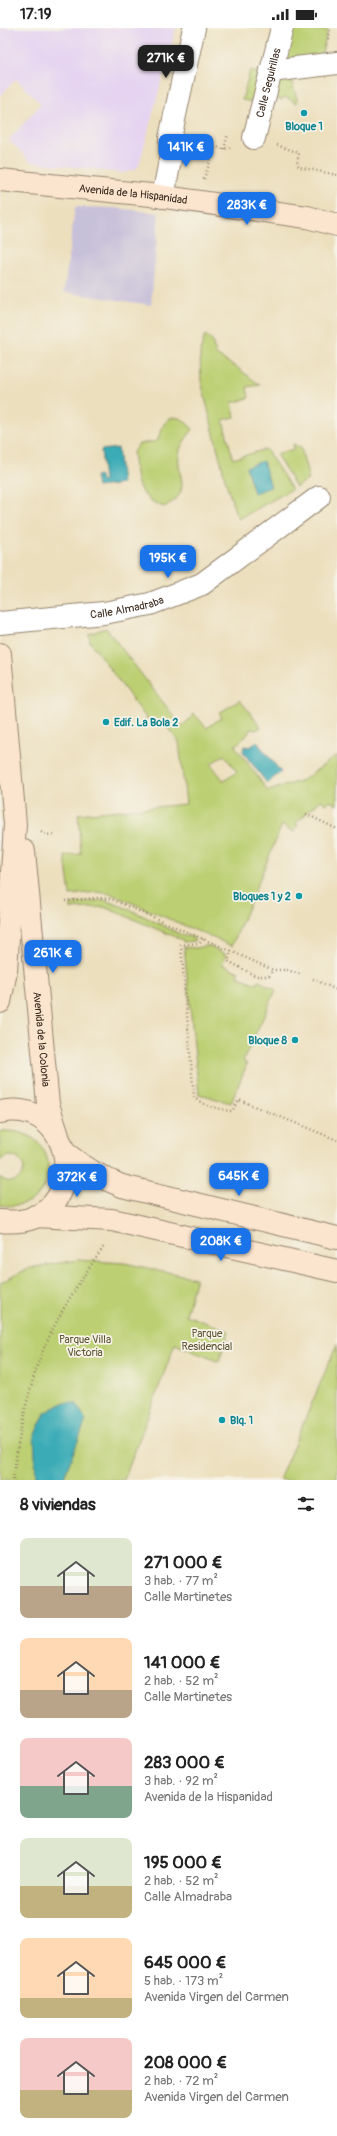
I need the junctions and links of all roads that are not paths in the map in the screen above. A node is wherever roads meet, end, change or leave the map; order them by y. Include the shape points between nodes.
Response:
1 (194, 28) edge
2 (282, 28) edge
3 (337, 63) edge
4 (271, 71) junction
5 (254, 138) road end
6 (0, 180) edge
7 (157, 196) junction
8 (337, 225) edge
9 (319, 497) dead end
10 (0, 623) edge
11 (0, 654) edge
12 (15, 824) junction
13 (0, 1002) edge
14 (0, 1112) edge
15 (62, 1144) junction
16 (32, 1218) junction
17 (0, 1221) edge
18 (0, 1234) edge
19 (337, 1238) edge
20 (337, 1271) edge

1 - 7 street via 179,138 159,152 154,163
2 - 4 street, Calle Seguirillas
3 - 4 street
4 - 5 street, Calle Seguirillas
6 - 7 street, Avenida de la Hispanidad
7 - 8 street, Avenida de la Hispanidad via 307,217
9 - 10 street, Calle Almadraba via 202,584 150,604 104,613
11 - 12 street, Avenida de la Colonia
12 - 13 street, Avenida de la Colonia via 6,971
12 - 15 street, Avenida de la Colonia via 24,844 48,1104
14 - 15 street via 8,1110 27,1113 45,1122
15 - 16 street, Avenida de la Colonia via 67,1171 63,1188 54,1203
15 - 19 street via 80,1165 122,1186
16 - 17 street via 13,1222
16 - 18 street, Avenida de la Colonia
16 - 20 street via 112,1220

